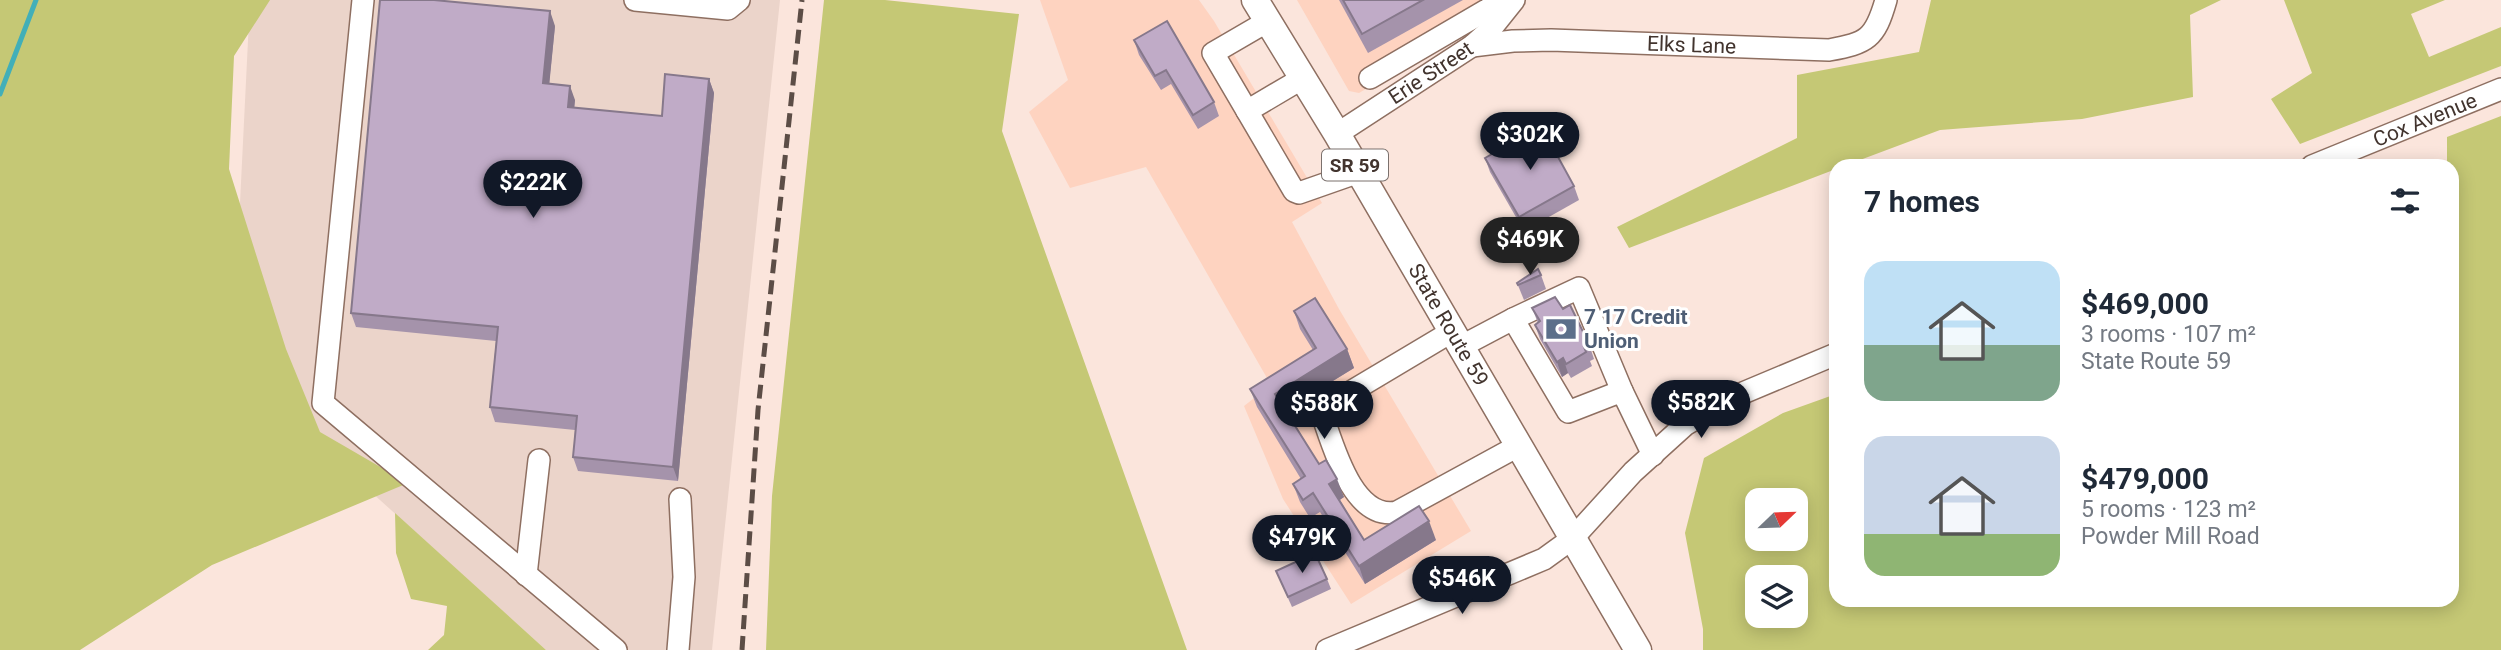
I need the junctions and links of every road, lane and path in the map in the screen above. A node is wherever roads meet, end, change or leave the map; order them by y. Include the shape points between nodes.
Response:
1 (363, 0) edge
2 (635, 0) edge
3 (739, 0) edge
4 (1495, 0) edge
5 (1514, 0) edge
6 (1886, 0) edge
7 (1262, 11) edge
8 (1472, 46) junction
9 (1303, 78) junction
10 (1370, 78) dead end
11 (2501, 89) edge
12 (1247, 111) junction
13 (1337, 134) junction
14 (2329, 159) edge
15 (1359, 173) junction
16 (1513, 319) junction
17 (1456, 340) junction
18 (1829, 357) edge
19 (1622, 391) junction
20 (1518, 446) junction
21 (1653, 455) junction
22 (538, 460) dead end
23 (680, 499) dead end
24 (1573, 538) junction
25 (526, 575) junction
26 (615, 650) edge
27 (678, 650) edge
28 (1327, 650) edge
29 (1638, 650) edge

1 - 25 street via 323,403
2 - 3 street via 728,9
4 - 10 street via 1490,8
5 - 8 street, Erie Street
6 - 8 street, Elks Lane via 1869,39 1829,50 1551,40
7 - 9 main road, State Route 59 / SR 59
7 - 12 street via 1213,53
8 - 13 street, Erie Street
9 - 12 street
9 - 13 main road, State Route 59 / SR 59
11 - 14 street, Cox Avenue
12 - 15 street via 1294,191
13 - 15 main road, State Route 59 / SR 59
15 - 17 main road, State Route 59 / SR 59
16 - 17 street
16 - 19 street via 1568,412
16 - 19 street via 1579,288
17 - 20 main road, State Route 59 / SR 59
17 - 20 street via 1327,406 1323,417 1353,488 1378,513 1397,512
18 - 21 street via 1731,398 1685,425
19 - 21 street
20 - 24 main road, State Route 59 / SR 59
21 - 24 street
22 - 25 street
23 - 27 street via 684,577
24 - 28 street via 1544,559
24 - 29 main road, State Route 59 / SR 59
25 - 26 street

